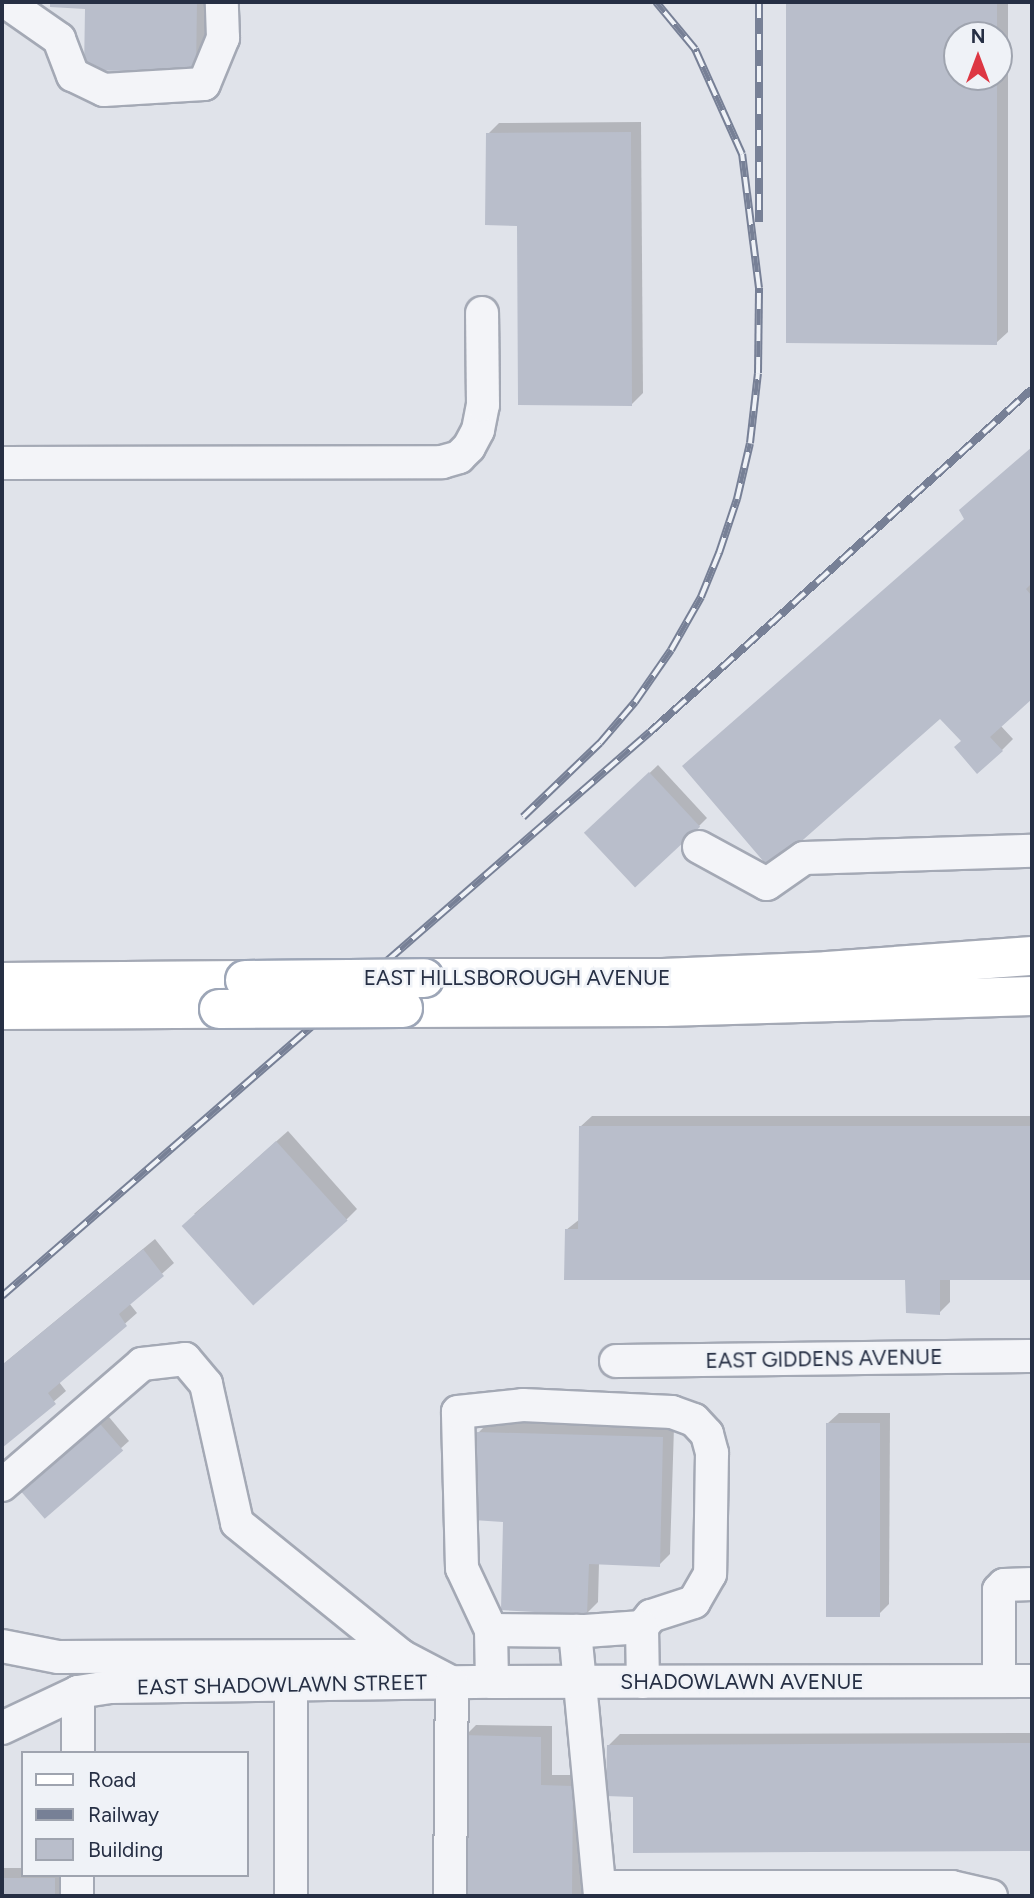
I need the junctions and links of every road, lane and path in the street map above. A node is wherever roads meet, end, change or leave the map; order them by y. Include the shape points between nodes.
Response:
1 (6, 2) edge
2 (222, 2) edge
3 (482, 313) dead end
4 (2, 463) edge
5 (699, 847) dead end
6 (1032, 851) edge
7 (1032, 956) edge
8 (2, 982) edge
9 (413, 993) junction
10 (1032, 996) edge
11 (2, 1010) edge
12 (1032, 1356) edge
13 (616, 1361) dead end
14 (2, 1485) edge
15 (1032, 1584) edge
16 (642, 1627) junction
17 (491, 1630) junction
18 (575, 1631) junction
19 (2, 1646) edge
20 (401, 1656) junction
21 (999, 1681) junction
22 (1032, 1681) edge
23 (492, 1682) junction
24 (643, 1682) junction
25 (452, 1683) junction
26 (580, 1683) junction
27 (291, 1685) junction
28 (78, 1692) junction
29 (2, 1728) edge
30 (78, 1751) edge
31 (77, 1877) edge
32 (600, 1891) edge
33 (657, 1891) edge
34 (77, 1896) edge
35 (290, 1896) edge
36 (450, 1896) edge
37 (991, 1896) edge

1 - 2 street via 59,38 73,75 104,90 204,84 223,38
3 - 4 street via 484,405 470,447 459,457 442,462
5 - 6 street via 767,884 804,858
7 - 9 main road, EAST HILLSBOROUGH AVENUE
8 - 9 main road, EAST HILLSBOROUGH AVENUE, bridge via 245,980
9 - 10 main road, EAST HILLSBOROUGH AVENUE via 664,1007
9 - 11 main road, EAST HILLSBOROUGH AVENUE, bridge via 219,1009
12 - 13 street, EAST GIDDENS AVENUE
14 - 20 street via 142,1364 185,1359 206,1384 237,1523
15 - 21 street via 1004,1585 999,1590
16 - 17 street via 651,1616 694,1602 710,1574 712,1453 707,1434 694,1420 672,1412 523,1405 458,1412 462,1568
16 - 18 street
16 - 24 street
17 - 18 street
17 - 23 street
18 - 26 street
19 - 20 street via 58,1657
20 - 25 street
21 - 22 street, SHADOWLAWN AVENUE
21 - 24 street, SHADOWLAWN AVENUE
23 - 25 street, SHADOWLAWN AVENUE
23 - 26 street, SHADOWLAWN AVENUE
24 - 26 street, SHADOWLAWN AVENUE
25 - 27 street, EAST SHADOWLAWN STREET
25 - 36 street
26 - 32 street
27 - 28 street, EAST SHADOWLAWN STREET
27 - 35 street
28 - 29 street, EAST SHADOWLAWN STREET
28 - 30 street
31 - 34 street
32 - 33 street
33 - 37 street via 952,1887

